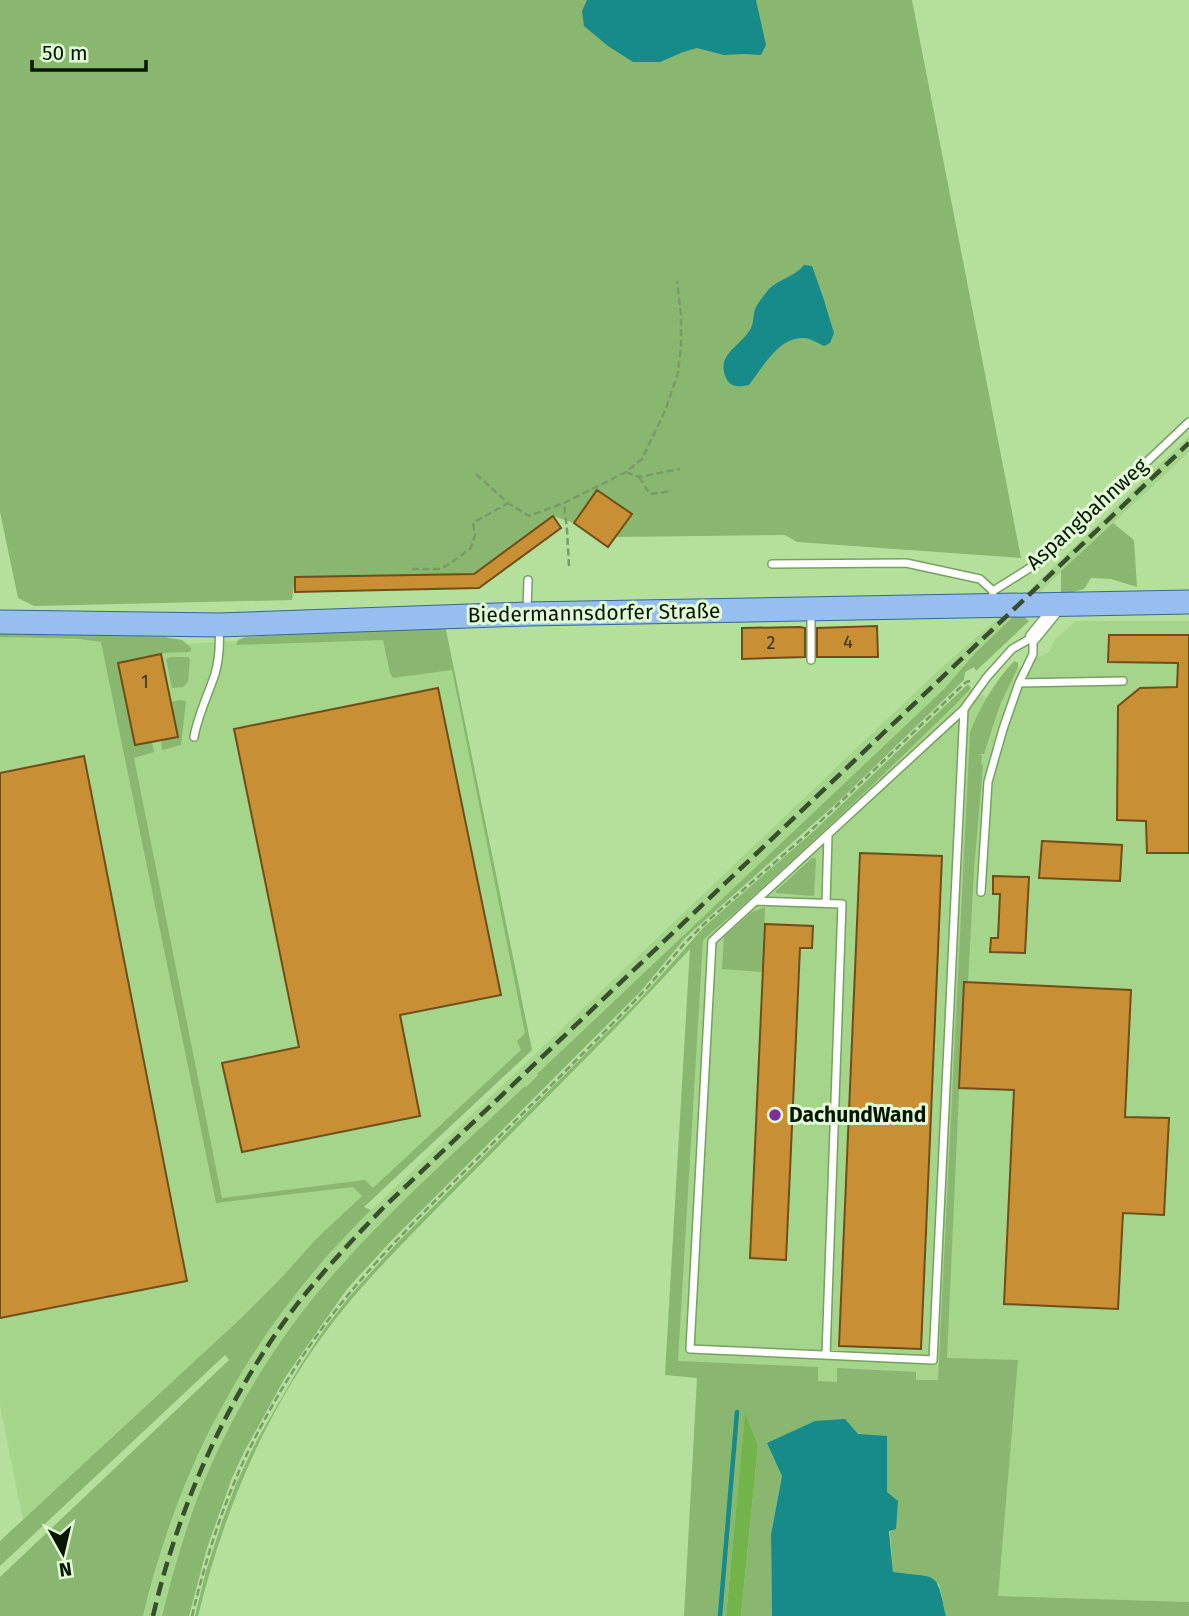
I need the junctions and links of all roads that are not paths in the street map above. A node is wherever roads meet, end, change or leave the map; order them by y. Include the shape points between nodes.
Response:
1 (1189, 422) edge
2 (772, 564) dead end
3 (528, 580) dead end
4 (992, 598) junction
5 (1189, 602) edge
6 (1059, 606) junction
7 (811, 609) junction
8 (527, 614) junction
9 (0, 622) edge
10 (219, 625) junction
11 (1033, 636) junction
12 (811, 660) dead end
13 (1123, 681) dead end
14 (1019, 683) junction
15 (964, 709) junction
16 (194, 737) dead end
17 (828, 835) junction
18 (981, 892) dead end
19 (756, 901) junction
20 (826, 903) junction
21 (826, 1355) junction

1 - 4 lane, Aspangbahnweg via 1044,559
2 - 4 lane via 906,563 980,579
3 - 8 lane
4 - 6 main road, Biedermannsdorfer Straße
4 - 7 main road, Biedermannsdorfer Straße
5 - 6 main road, Biedermannsdorfer Straße
6 - 11 street
7 - 8 main road, Biedermannsdorfer Straße
7 - 12 lane
8 - 10 main road, Biedermannsdorfer Straße
9 - 10 main road, Biedermannsdorfer Straße
10 - 16 lane via 215,672
11 - 14 lane via 1034,654
11 - 15 lane via 1012,649
13 - 14 lane
14 - 18 lane via 988,782
15 - 17 lane
15 - 21 lane via 933,1360
17 - 19 lane
17 - 20 lane
19 - 20 lane
19 - 21 lane via 712,941 691,1349
20 - 21 lane via 842,904

